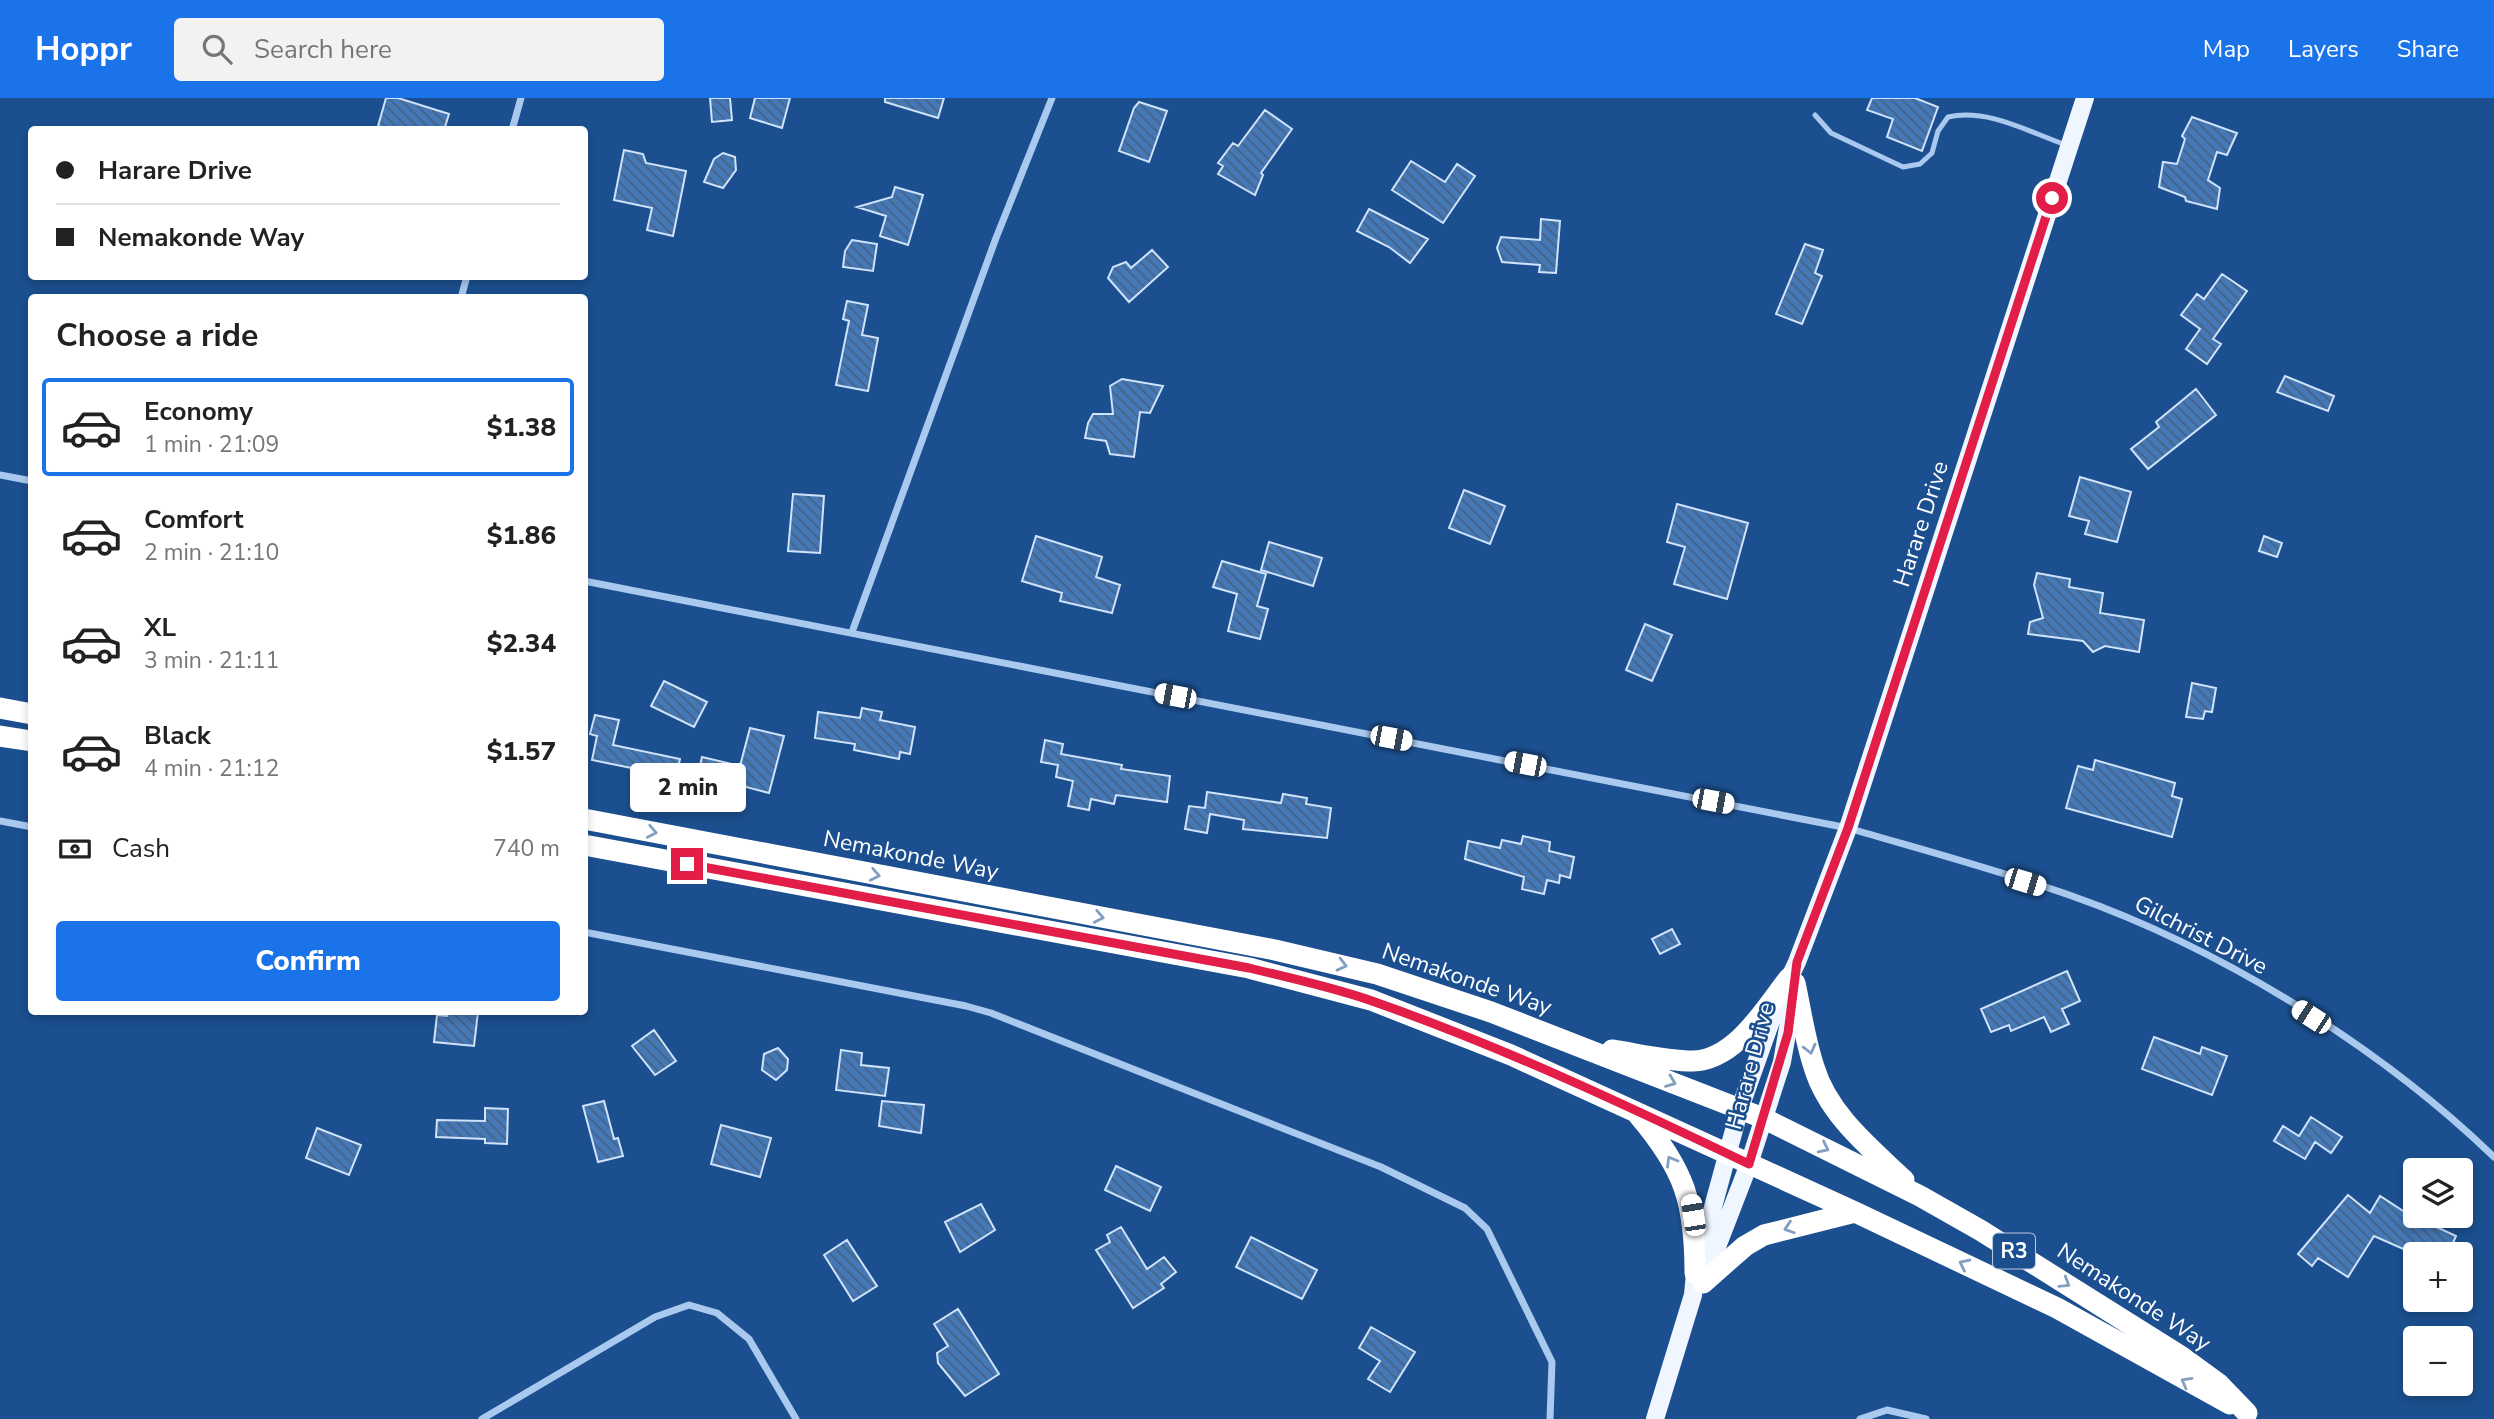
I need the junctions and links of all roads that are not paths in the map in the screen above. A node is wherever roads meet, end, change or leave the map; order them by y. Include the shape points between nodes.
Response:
1 (521, 98) edge
2 (1052, 98) edge
3 (2085, 98) edge
4 (1815, 115) dead end
5 (513, 126) edge
6 (2069, 146) junction
7 (0, 475) edge
8 (28, 480) edge
9 (588, 582) edge
10 (852, 632) junction
11 (0, 708) edge
12 (28, 713) edge
13 (0, 736) edge
14 (28, 740) edge
15 (588, 820) edge
16 (0, 821) edge
17 (28, 826) edge
18 (1848, 828) junction
19 (588, 846) edge
20 (588, 933) edge
21 (1794, 974) junction
22 (1575, 1045) junction
23 (1740, 1108) junction
24 (1635, 1111) junction
25 (1763, 1118) junction
26 (1726, 1153) junction
27 (2494, 1157) edge
28 (1749, 1164) junction
29 (1920, 1196) junction
30 (1855, 1212) junction
31 (1697, 1284) junction
32 (2252, 1416) edge
33 (482, 1419) edge
34 (796, 1419) edge
35 (1550, 1419) edge
36 (1655, 1419) edge
37 (1860, 1419) edge
38 (1926, 1419) edge

1 - 5 street
2 - 10 street
3 - 6 main road, Harare Drive
4 - 6 lane via 1831,133 1903,167 1920,164 1932,153 1948,117 1966,113
6 - 18 main road, Harare Drive
7 - 8 street
9 - 10 street, Gilchrist Drive
10 - 18 street, Gilchrist Drive
11 - 12 highway
13 - 14 highway
15 -> 22 highway, Nemakonde Way / R3 via 1313,958 1377,974
16 - 17 street
18 - 21 main road, Harare Drive
18 - 27 street, Gilchrist Drive via 2072,896 2195,948 2292,1004 2386,1067 2444,1109
19 - 24 highway, R3 via 1315,984 1371,1000 1480,1043
20 - 35 street via 991,1013 1381,1167 1465,1208 1487,1229 1552,1362
21 - 22 highway via 1748,1030 1732,1045 1705,1058 1695,1061
21 - 23 main road, Harare Drive
21 - 25 main road, Harare Drive via 1788,1033
21 -> 29 highway via 1814,1069 1823,1088 1839,1115
22 -> 23 highway, Nemakonde Way / R3
23 - 25 highway, Nemakonde Way / R3
23 - 26 main road, Harare Drive
24 - 26 highway, R3
31 -> 24 highway via 1695,1230 1685,1186 1658,1138
25 - 28 main road, Harare Drive
25 -> 29 highway, Nemakonde Way / R3
26 - 28 highway, R3
26 - 31 main road, Harare Drive
28 - 30 highway, Nemakonde Way / R3
28 - 31 main road, Harare Drive
29 -> 32 highway, Nemakonde Way / R3 via 2182,1357
30 -> 31 highway via 1764,1234
32 -> 30 highway, Nemakonde Way / R3 via 2057,1308
31 - 36 main road, Harare Drive
33 - 34 street via 655,1317 688,1305 717,1313 749,1339
37 - 38 street via 1887,1410

